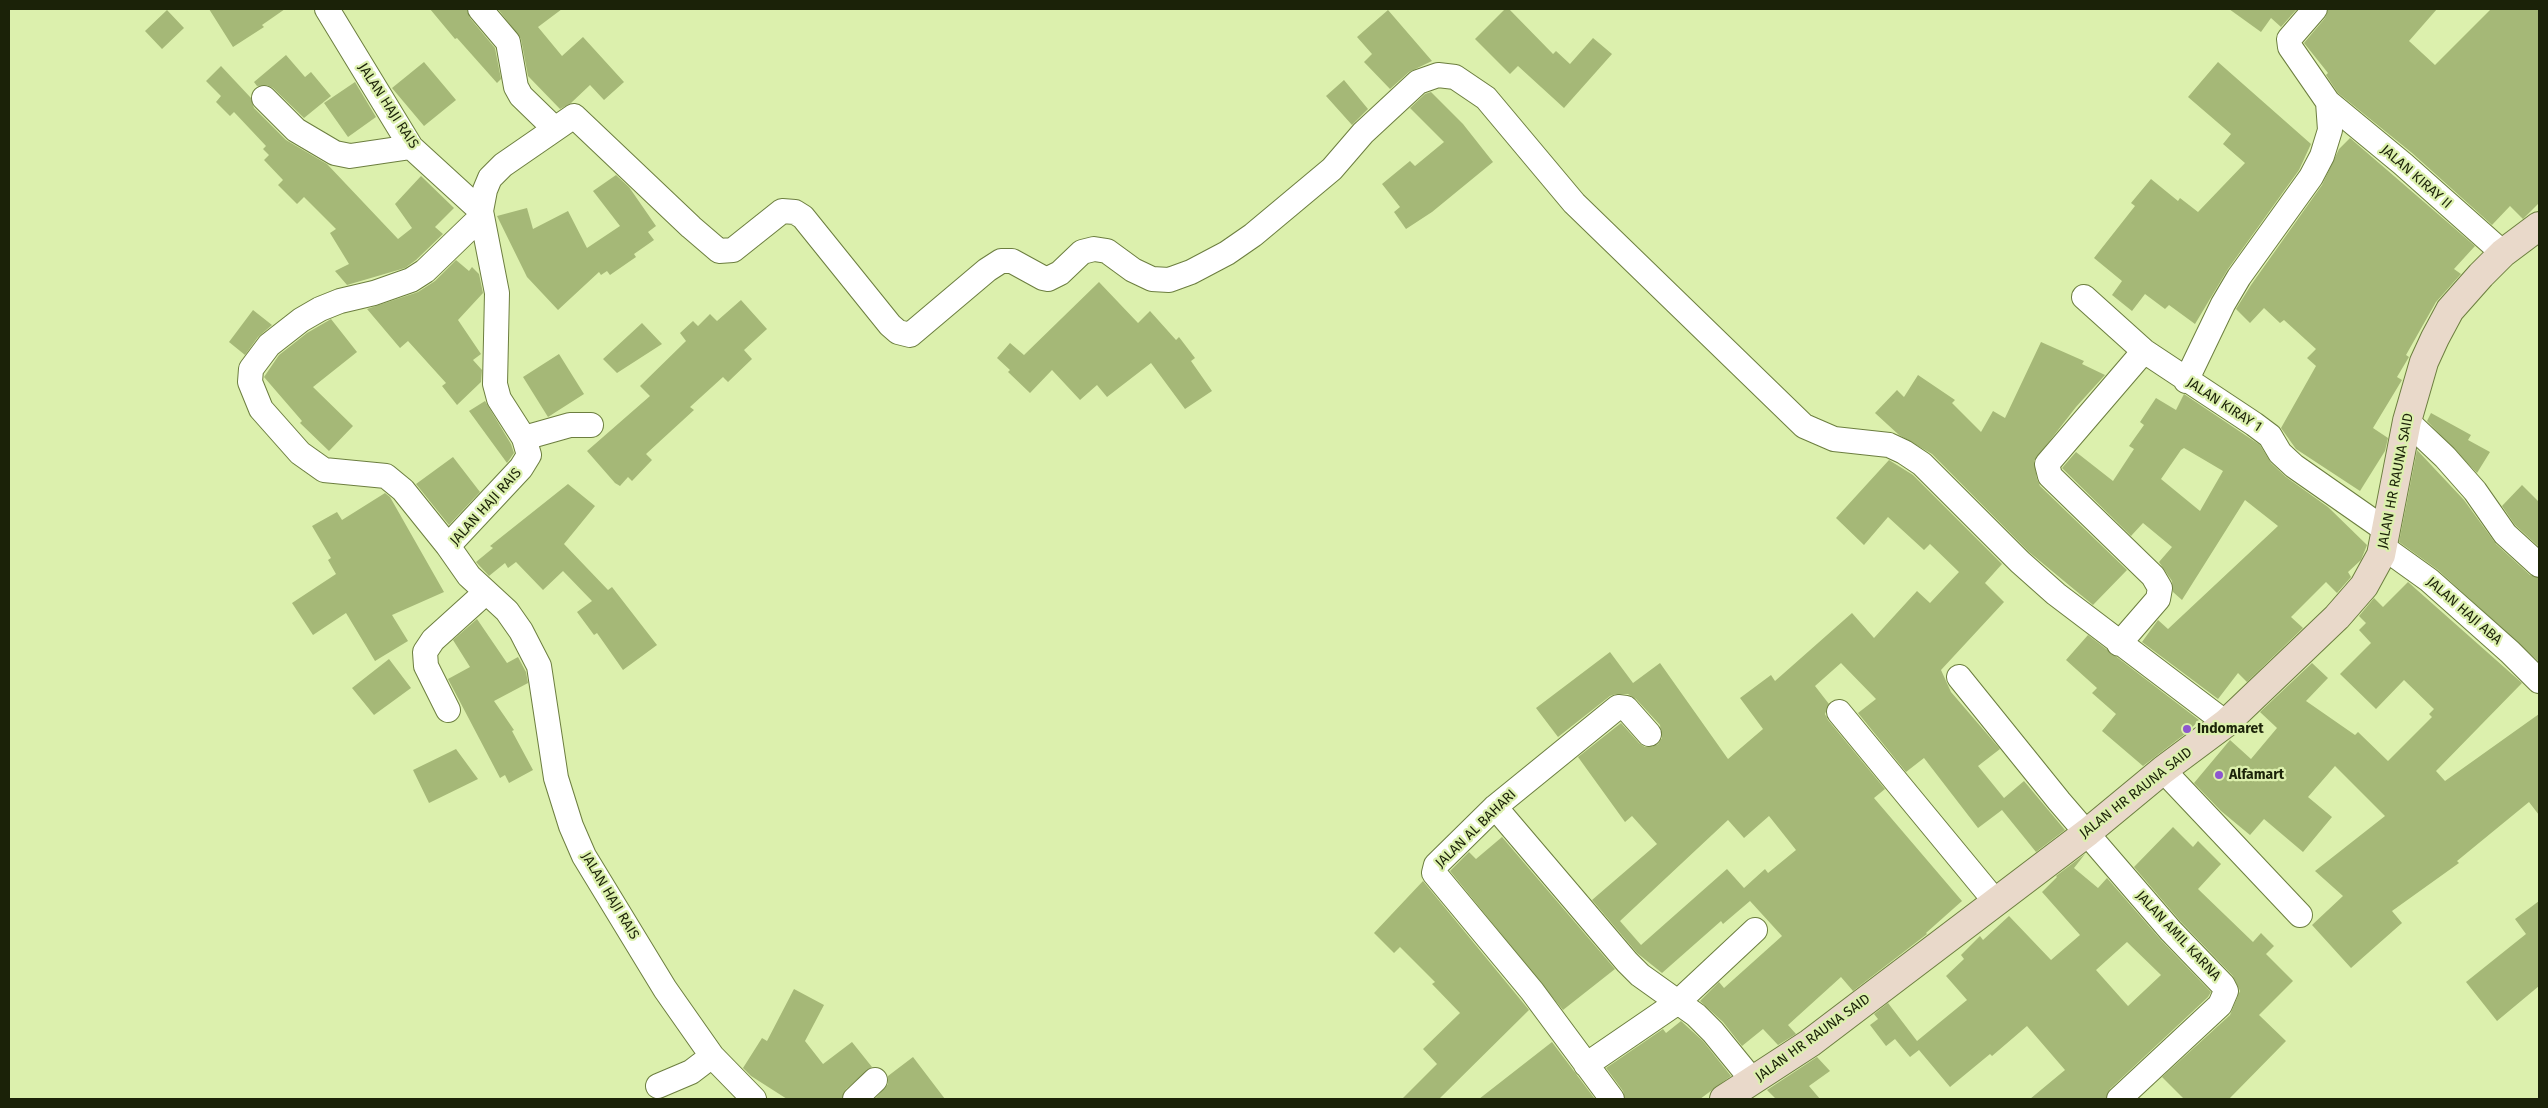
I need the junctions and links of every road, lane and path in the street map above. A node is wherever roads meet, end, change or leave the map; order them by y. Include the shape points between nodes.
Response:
1 (327, 9) edge
2 (480, 9) edge
3 (2315, 9) edge
4 (264, 98) dead end
5 (2328, 102) junction
6 (556, 129) junction
7 (411, 147) junction
8 (481, 213) junction
9 (2539, 226) edge
10 (2503, 254) junction
11 (2084, 297) dead end
12 (2144, 352) junction
13 (2186, 381) junction
14 (2407, 421) junction
15 (591, 425) dead end
16 (524, 438) junction
17 (2385, 539) junction
18 (448, 546) junction
19 (2539, 565) edge
20 (485, 593) junction
21 (2120, 644) junction
22 (1959, 677) dead end
23 (2539, 681) edge
24 (448, 710) dead end
25 (1839, 712) dead end
26 (2226, 723) junction
27 (1649, 734) dead end
28 (2163, 770) junction
29 (1495, 807) junction
30 (2088, 832) junction
31 (1995, 901) junction
32 (2300, 915) dead end
33 (1755, 930) dead end
34 (1678, 1002) junction
35 (712, 1056) junction
36 (1586, 1065) junction
37 (875, 1080) dead end
38 (1753, 1081) junction
39 (658, 1086) dead end
40 (1729, 1098) edge
41 (754, 1099) edge
42 (855, 1099) edge
43 (1612, 1099) edge
44 (2119, 1099) edge

1 - 7 street, JALAN HAJI RAIS
2 - 6 street via 508,42 516,87 521,96
3 - 5 street via 2289,39 2290,47
4 - 7 street via 296,130 335,153 350,156
5 - 10 street, JALAN KIRAY II
5 - 13 street via 2330,130 2322,156 2311,177 2239,277
6 - 8 street via 503,165 490,178
6 - 21 street via 574,116 719,251 733,250 782,211 795,212 803,217 890,326 904,334 916,332 1001,261 1012,261 1048,279 1060,273 1082,252 1094,249 1107,250 1133,270 1152,279 1169,280 1191,272 1253,235 1332,169 1363,133 1418,82 1438,75 1455,77 1486,98 1574,204 1804,426 1834,439 1890,446 1922,464 2020,562
7 - 8 street, JALAN HAJI RAIS
8 - 16 street, JALAN HAJI RAIS via 497,293 495,384 499,399
8 - 18 street via 411,280 340,301 314,313 269,345 251,369 250,382 260,409 300,453 324,470 386,476 403,490
9 - 10 main road, JALAN HR RAUNA SAID
10 - 14 main road, JALAN HR RAUNA SAID via 2450,310 2424,362
11 - 12 street, JALAN KIRAY 1
12 - 13 street, JALAN KIRAY 1
12 - 21 street via 2047,464 2050,476 2153,576 2160,588 2158,599
13 - 17 street, JALAN KIRAY 1 via 2270,436 2280,453 2294,466
14 - 17 main road, JALAN HR RAUNA SAID
14 - 19 street via 2475,491 2505,534
15 - 16 street via 570,425
16 - 18 street, JALAN HAJI RAIS via 528,447 527,461
17 - 23 street, JALAN HAJI ABA
17 - 26 main road, JALAN HR RAUNA SAID via 2381,555 2364,586 2337,617
18 - 20 street, JALAN HAJI RAIS
20 - 24 street via 433,640 425,652 426,666
20 - 35 street, JALAN HAJI RAIS via 507,611 539,666 556,778 584,856
21 - 26 street
22 - 30 street
25 - 31 street
26 - 28 main road, JALAN HR RAUNA SAID
27 - 29 street, JALAN AL BAHARI via 1626,708 1618,707
28 - 30 main road, JALAN HR RAUNA SAID
28 - 32 street
29 - 34 street via 1621,956 1640,975
29 - 36 street, JALAN AL BAHARI via 1436,865 1434,873 1532,991
30 - 31 main road, JALAN HR RAUNA SAID
30 - 44 street, JALAN AMIL KARNA via 2226,991 2220,1005
31 - 38 main road, JALAN HR RAUNA SAID via 1810,1043
33 - 34 street
34 - 36 street
34 - 38 street via 1713,1032
35 - 39 street via 691,1072
35 - 41 street, JALAN HAJI RAIS
36 - 43 street, JALAN AL BAHARI
37 - 42 street
38 - 40 main road, JALAN HR RAUNA SAID

